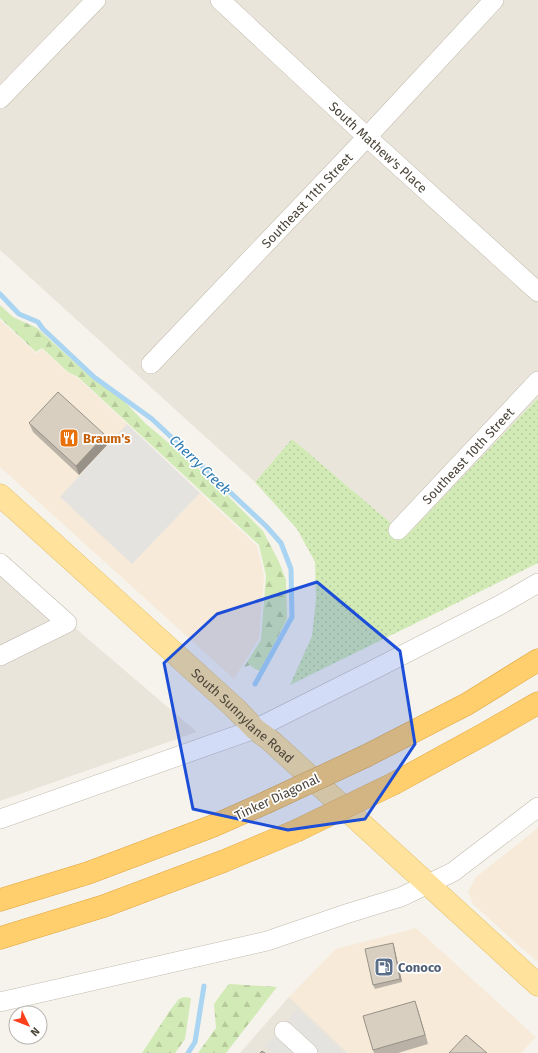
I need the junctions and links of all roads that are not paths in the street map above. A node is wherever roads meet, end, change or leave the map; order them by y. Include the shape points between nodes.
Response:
1 (96, 0) edge
2 (220, 0) edge
3 (494, 0) edge
4 (0, 100) edge
5 (367, 137) junction
6 (538, 292) edge
7 (151, 364) dead end
8 (538, 381) edge
9 (0, 495) edge
10 (398, 530) dead end
11 (0, 562) edge
12 (538, 583) edge
13 (0, 656) edge
14 (538, 660) edge
15 (538, 703) edge
16 (255, 729) junction
17 (538, 807) edge
18 (0, 819) edge
19 (427, 884) junction
20 (0, 900) edge
21 (0, 938) edge
22 (538, 985) edge
23 (0, 1002) edge
24 (284, 1031) dead end
25 (308, 1053) edge

1 - 4 street
2 - 5 street, South Mathew's Place
3 - 5 street, Southeast 11th Street
5 - 6 street, South Mathew's Place
5 - 7 street, Southeast 11th Street
8 - 10 street, Southeast 10th Street
9 - 16 main road, South Sunnylane Road
11 - 13 street via 67,623
12 - 16 street via 500,605
14 - 20 highway, Tinker Diagonal, bridge via 466,704 366,756 265,803 213,826 88,873
15 - 21 highway, bridge via 395,783 296,831 104,906
16 - 18 street
16 - 19 main road, South Sunnylane Road
17 - 19 street via 453,872
19 - 22 main road, South Sunnylane Road
19 - 23 street via 401,897 348,912 267,941
24 - 25 street

